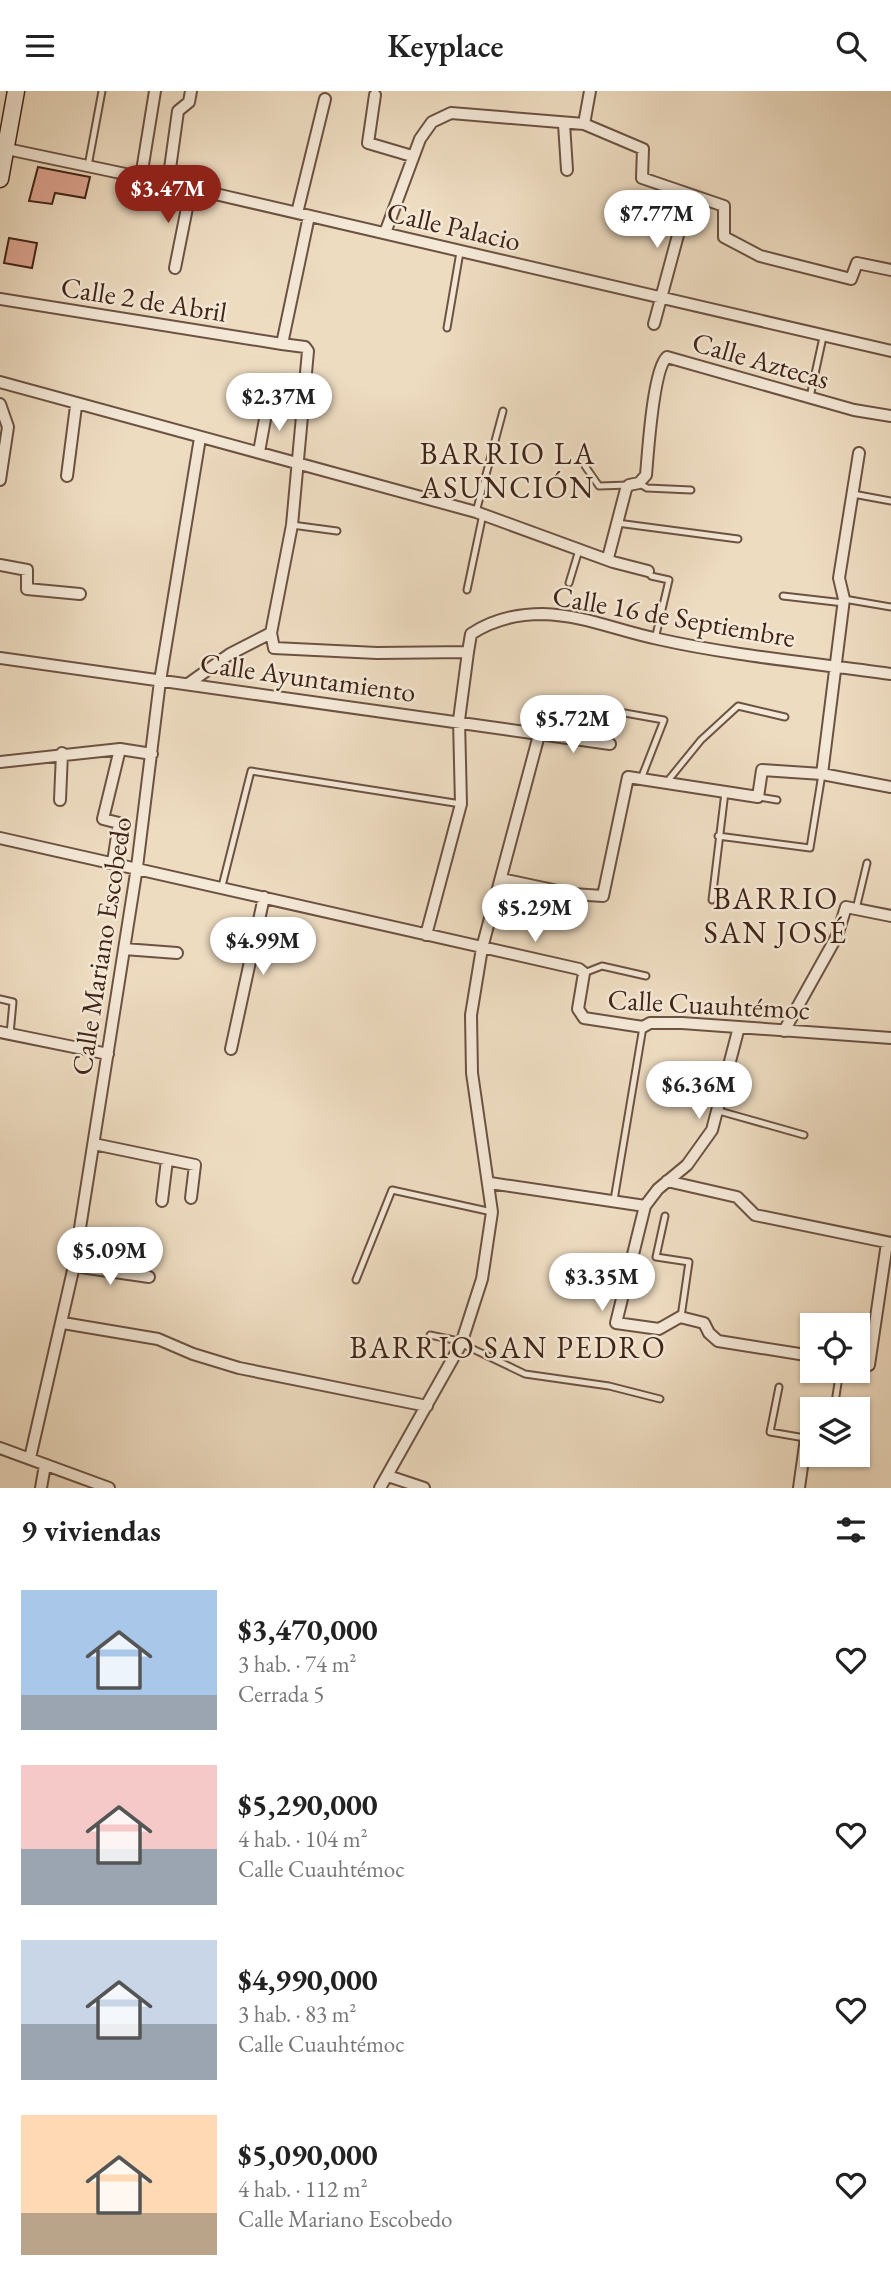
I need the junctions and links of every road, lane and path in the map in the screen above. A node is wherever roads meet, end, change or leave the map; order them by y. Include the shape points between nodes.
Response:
1 (16, 91) edge
2 (102, 91) edge
3 (155, 91) edge
4 (191, 91) edge
5 (590, 91) edge
6 (375, 95) dead end
7 (325, 99) dead end
8 (564, 124) junction
9 (584, 124) junction
10 (7, 149) junction
11 (412, 156) junction
12 (88, 166) junction
13 (567, 170) dead end
14 (141, 177) junction
15 (0, 179) edge
16 (168, 183) junction
17 (191, 188) junction
18 (297, 213) junction
19 (309, 216) junction
20 (681, 224) dead end
21 (385, 233) junction
22 (460, 251) junction
23 (175, 268) dead end
24 (891, 270) edge
25 (0, 299) edge
26 (661, 299) junction
27 (654, 324) dead end
28 (447, 328) dead end
29 (823, 337) junction
30 (282, 344) junction
31 (891, 351) edge
32 (0, 382) edge
33 (810, 397) junction
34 (0, 404) edge
35 (76, 405) junction
36 (267, 408) dead end
37 (503, 411) dead end
38 (891, 416) edge
39 (200, 438) junction
40 (259, 452) junction
41 (859, 453) dead end
42 (297, 463) junction
43 (585, 465) dead end
44 (67, 476) dead end
45 (0, 480) edge
46 (634, 484) junction
47 (691, 490) dead end
48 (852, 494) junction
49 (891, 501) edge
50 (480, 513) junction
51 (617, 523) junction
52 (292, 525) junction
53 (337, 531) dead end
54 (738, 538) dead end
55 (580, 547) junction
56 (608, 558) junction
57 (0, 565) edge
58 (648, 571) joint
59 (569, 583) dead end
60 (467, 590) dead end
61 (80, 594) dead end
62 (783, 596) dead end
63 (844, 601) junction
64 (891, 607) edge
65 (271, 633) junction
66 (655, 639) junction
67 (468, 652) junction
68 (0, 658) edge
69 (838, 667) junction
70 (891, 674) edge
71 (160, 681) junction
72 (188, 684) junction
73 (619, 712) dead end
74 (785, 717) dead end
75 (460, 720) junction
76 (539, 735) junction
77 (610, 744) dead end
78 (120, 749) junction
79 (62, 753) junction
80 (152, 754) junction
81 (0, 762) edge
82 (822, 774) junction
83 (641, 779) junction
84 (666, 783) junction
85 (891, 787) edge
86 (725, 792) junction
87 (758, 797) junction
88 (60, 800) dead end
89 (777, 800) dead end
90 (461, 804) junction
91 (718, 836) junction
92 (0, 838) edge
93 (113, 862) junction
94 (867, 863) dead end
95 (136, 867) junction
96 (501, 879) junction
97 (222, 886) junction
98 (264, 897) junction
99 (712, 900) dead end
100 (856, 909) junction
101 (891, 916) edge
102 (426, 935) junction
103 (482, 948) junction
104 (124, 949) junction
105 (177, 953) dead end
106 (584, 973) junction
107 (646, 976) dead end
108 (0, 999) edge
109 (643, 1027) junction
110 (738, 1027) junction
111 (784, 1031) junction
112 (5, 1033) edge
113 (891, 1038) edge
114 (231, 1049) dead end
115 (108, 1054) junction
116 (719, 1111) junction
117 (804, 1136) dead end
118 (94, 1144) junction
119 (167, 1160) junction
120 (667, 1181) junction
121 (490, 1183) junction
122 (191, 1198) dead end
123 (162, 1201) dead end
124 (614, 1203) junction
125 (645, 1206) junction
126 (492, 1212) junction
127 (665, 1216) dead end
128 (889, 1243) edge
129 (75, 1266) junction
130 (149, 1277) dead end
131 (356, 1280) dead end
132 (681, 1317) junction
133 (63, 1323) junction
134 (870, 1331) edge
135 (430, 1335) dead end
136 (461, 1344) junction
137 (800, 1354) edge
138 (779, 1387) dead end
139 (660, 1399) dead end
140 (427, 1406) junction
141 (800, 1437) edge
142 (0, 1448) edge
143 (30, 1458) junction
144 (45, 1465) junction
145 (802, 1467) edge
146 (387, 1476) junction
147 (41, 1488) edge
148 (109, 1488) edge
149 (380, 1488) edge
150 (424, 1488) edge
151 (799, 1488) edge

1 - 10 street
2 - 12 lane
3 - 14 street
4 - 16 street via 189,103 178,111
5 - 9 street
6 - 11 street via 368,143
7 - 18 street
8 - 9 street
8 - 11 street via 451,113 432,122
8 - 13 street
9 - 24 street via 643,149 642,178 724,206 724,237 760,256 851,279 857,263
10 - 12 street, Calle Palacio
10 - 15 street
11 - 21 street
12 - 14 street, Calle Palacio
14 - 16 street, Calle Palacio
16 - 17 street, Calle Palacio
17 - 18 street, Calle Palacio
17 - 23 street
18 - 19 street, Calle Palacio
19 - 21 street, Calle Palacio
19 - 30 street
20 - 26 street
21 - 22 street, Calle Palacio
22 - 26 street, Calle Palacio
22 - 28 lane
25 - 30 street, Calle 2 de Abril
26 - 27 street
26 - 29 street, Calle Palacio
29 - 31 street, Calle Palacio
29 - 33 lane
30 - 42 street via 308,348
32 - 35 street
33 - 38 street, Calle Aztecas
33 - 46 street, Calle Aztecas via 667,357 661,362 646,475
34 - 45 street via 8,427
35 - 39 street
35 - 44 street
36 - 40 street
37 - 50 lane
39 - 40 street
39 - 71 street, Calle Mariano Escobedo
40 - 42 street
41 - 48 street
42 - 50 street
42 - 52 street
43 - 46 lane via 599,486
46 - 47 lane
46 - 51 street, Calle Aztecas
48 - 49 lane
48 - 63 street via 839,578
50 - 55 street
50 - 60 lane
51 - 54 lane
51 - 56 street, Calle Aztecas
52 - 53 lane
52 - 65 street
55 - 56 street
55 - 59 lane
56 - 58 street
57 - 61 street via 27,570 27,590
58 - 66 lane via 669,580
62 - 63 lane
63 - 64 lane
63 - 69 street
65 - 67 street via 271,645 280,649
65 - 72 street via 230,654
66 - 67 street, Calle 16 de Septiembre via 576,617 526,615 471,634
66 - 69 street, Calle 16 de Septiembre
67 - 75 street
68 - 71 street, Calle Ayuntamiento
69 - 70 street, Calle 16 de Septiembre
69 - 82 street
71 - 72 street, Calle Ayuntamiento
71 - 80 street, Calle Mariano Escobedo
72 - 75 street, Calle Ayuntamiento
73 - 83 lane via 664,720
74 - 84 lane via 738,706 701,740
75 - 76 street, Calle Ayuntamiento
75 - 90 street
76 - 77 street, Calle Ayuntamiento
76 - 96 street
78 - 79 street
78 - 80 street
78 - 93 street via 103,819 118,823
79 - 81 street
79 - 88 street
80 - 95 street, Calle Mariano Escobedo
82 - 85 street
82 - 87 street via 762,770
82 - 91 lane via 810,848
83 - 84 street
83 - 96 street via 628,777 603,896
84 - 86 street
86 - 87 street
86 - 91 lane
87 - 89 lane
90 - 97 lane via 251,771
90 - 102 street
91 - 99 lane
92 - 93 street, Calle Cuauhtémoc
93 - 95 street, Calle Cuauhtémoc
94 - 100 lane
95 - 97 street, Calle Cuauhtémoc
95 - 104 street, Calle Mariano Escobedo
96 - 103 street
97 - 98 street, Calle Cuauhtémoc
98 - 102 street, Calle Cuauhtémoc
98 - 114 street
100 - 101 street
100 - 111 street via 846,907 836,936
102 - 103 street, Calle Cuauhtémoc
103 - 106 street, Calle Cuauhtémoc
103 - 121 street via 470,1045 475,1108
104 - 105 street
104 - 115 street, Calle Mariano Escobedo
106 - 107 lane via 602,966
106 - 109 street, Calle Cuauhtémoc via 580,1016
108 - 112 lane via 12,1002
109 - 110 street, Calle Cuauhtémoc via 682,1023
109 - 124 lane
110 - 111 street, Calle Cuauhtémoc
110 - 116 street
111 - 113 street, Calle Cuauhtémoc
112 - 115 street
115 - 118 street, Calle Mariano Escobedo
116 - 117 lane
116 - 120 street via 704,1144
118 - 119 street
118 - 129 street, Calle Mariano Escobedo
119 - 122 street via 195,1165
119 - 123 street
120 - 125 street
120 - 128 street via 737,1197 755,1215
121 - 124 street
121 - 126 street
124 - 125 street
125 - 132 street via 616,1323 659,1329
126 - 131 lane via 392,1190
126 - 136 street via 482,1279
127 - 132 lane via 656,1257 689,1262
128 - 134 street
129 - 130 street
129 - 133 street, Calle Mariano Escobedo
132 - 137 street via 704,1323 718,1341
133 - 140 street via 158,1339 239,1368
133 - 143 street, Calle Mariano Escobedo
135 - 136 lane
136 - 139 lane via 525,1374
136 - 140 street
138 - 141 lane via 770,1432
140 - 146 street
142 - 143 street
143 - 144 street
144 - 147 street
144 - 148 street
145 - 151 street
146 - 149 street
146 - 150 street

